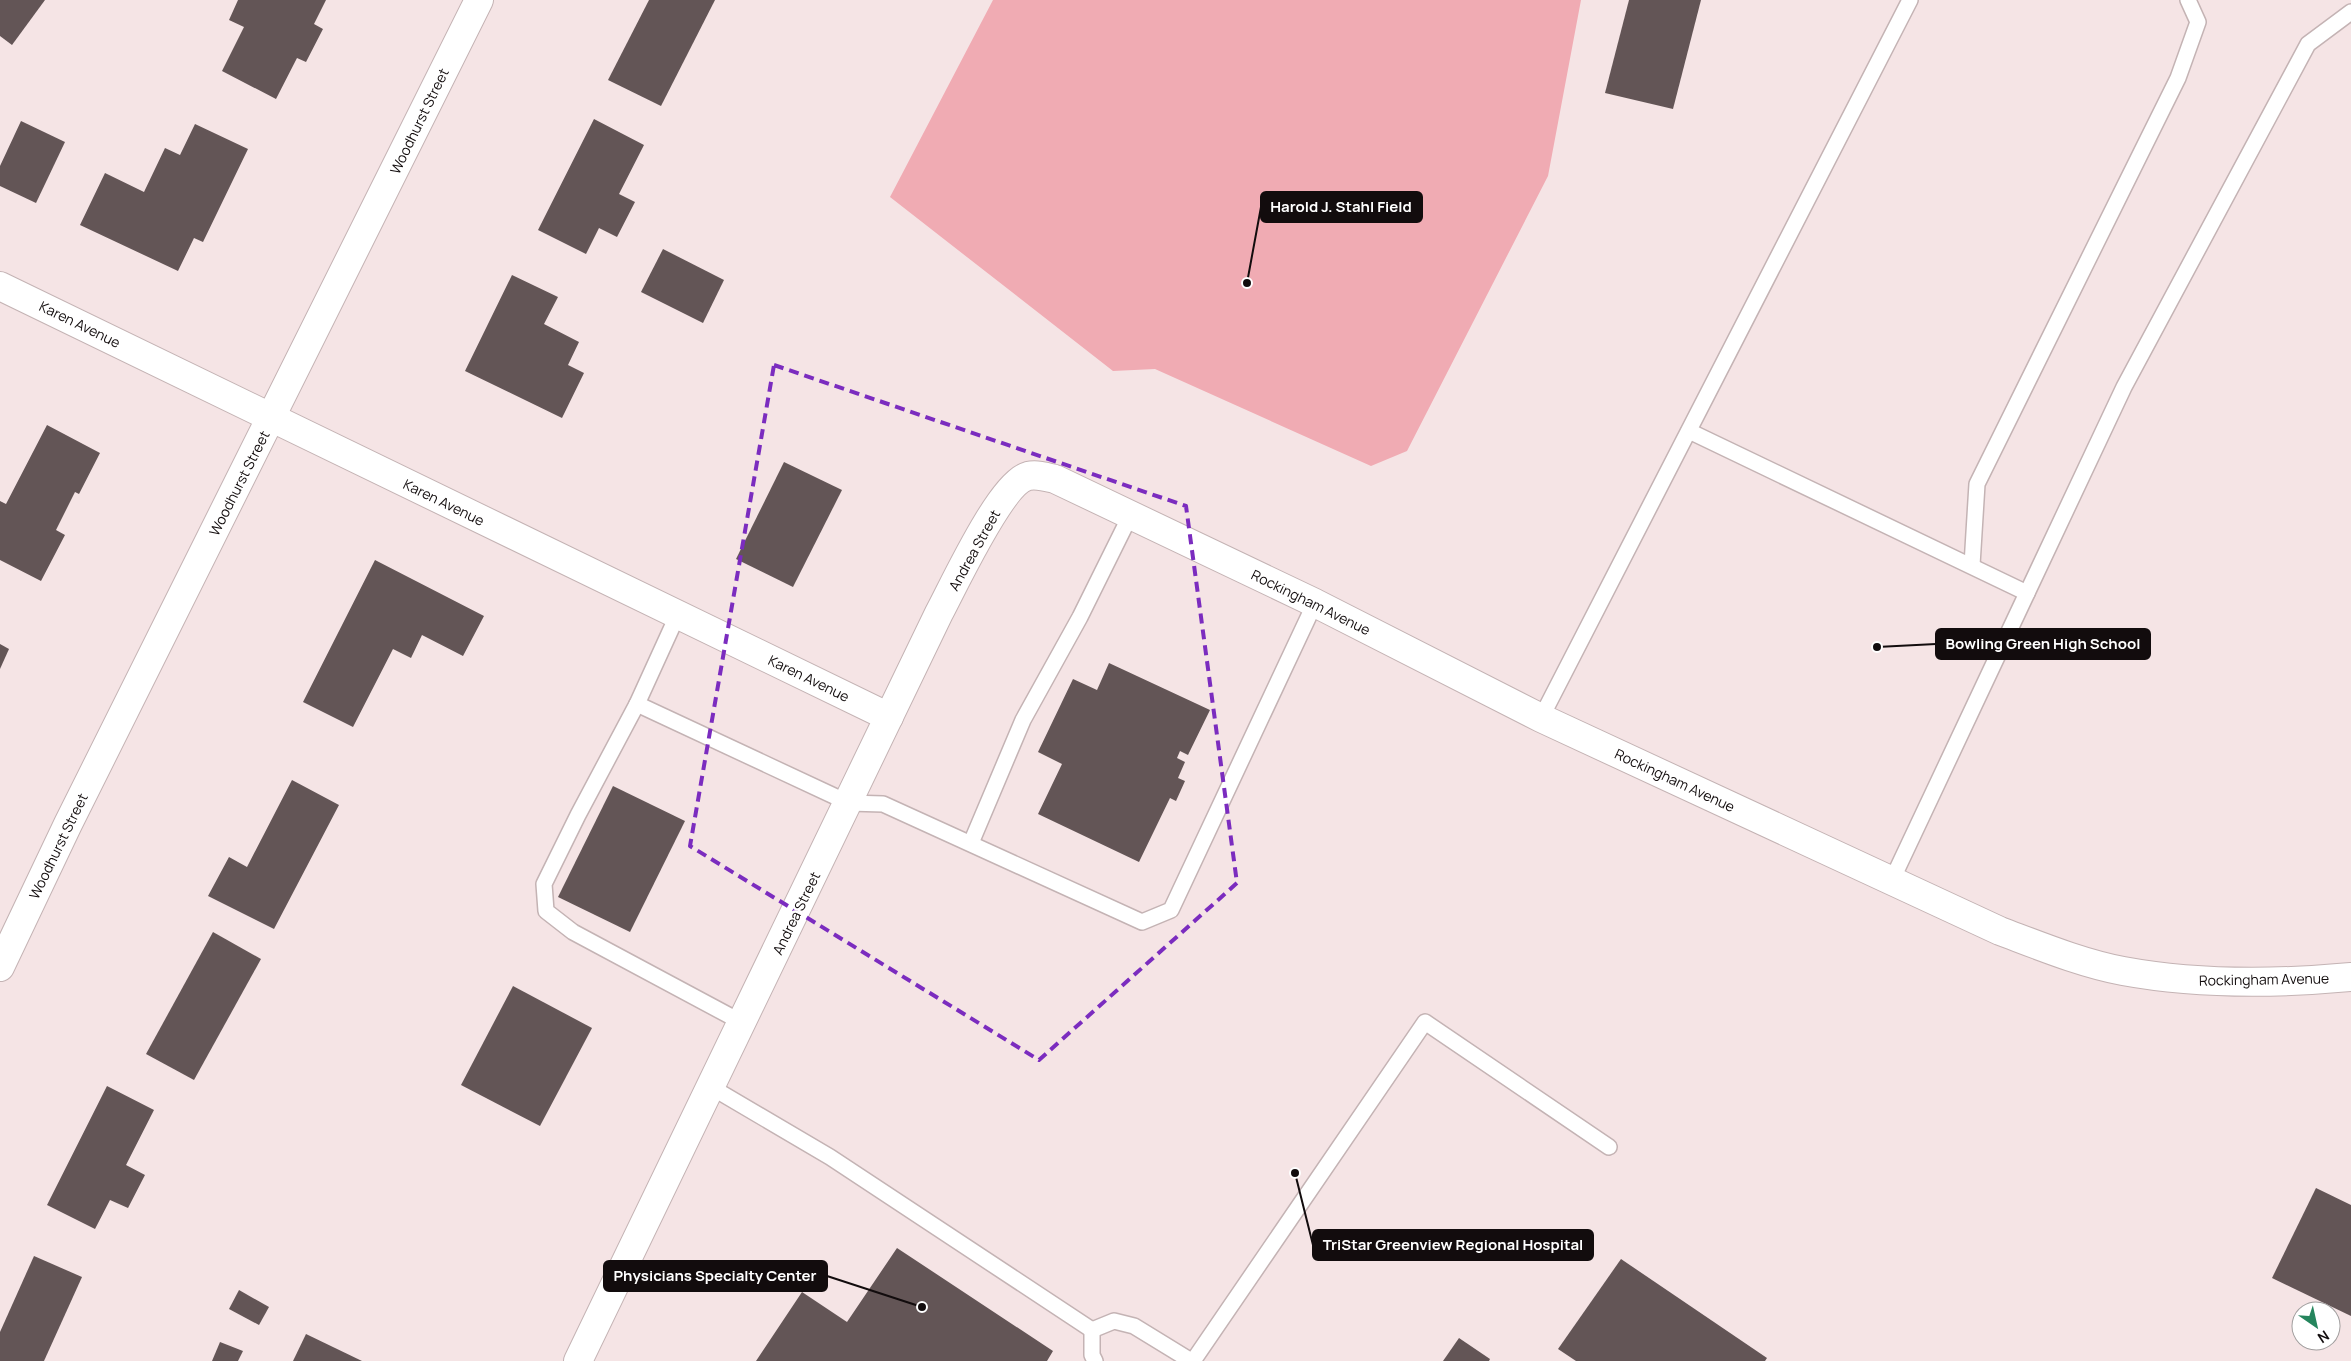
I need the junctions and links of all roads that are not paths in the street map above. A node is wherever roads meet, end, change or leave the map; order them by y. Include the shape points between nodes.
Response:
1 (479, 0) edge
2 (1910, 0) edge
3 (2188, 0) edge
4 (2351, 12) edge
5 (0, 286) edge
6 (271, 419) junction
7 (1688, 430) junction
8 (1027, 476) joint
9 (1131, 514) junction
10 (1972, 565) junction
11 (2027, 593) junction
12 (1315, 603) junction
13 (678, 614) junction
14 (638, 704) junction
15 (889, 717) junction
16 (1541, 718) junction
17 (849, 803) junction
18 (971, 844) junction
19 (1892, 880) junction
20 (0, 967) edge
21 (2351, 977) edge
22 (743, 1023) junction
23 (712, 1086) junction
24 (1609, 1147) dead end
25 (1092, 1330) junction
26 (581, 1360) edge
27 (1095, 1361) edge
28 (1192, 1361) edge

1 - 6 street, Woodhurst Street
2 - 7 lane
3 - 10 lane via 2198,22 2178,78 1977,484
4 - 11 lane via 2308,44 2124,387
5 - 6 street, Karen Avenue
6 - 13 street, Karen Avenue
6 - 20 street, Woodhurst Street via 72,815
7 - 10 lane
7 - 16 lane
8 - 9 street, Rockingham Avenue via 1055,479
8 - 15 street, Andrea Street via 1005,494 974,548
9 - 12 street, Rockingham Avenue
9 - 18 lane via 1080,617 1023,720
10 - 11 lane
11 - 19 lane
12 - 16 street, Rockingham Avenue
12 - 18 lane via 1171,910 1142,922
13 - 14 lane
13 - 15 street, Karen Avenue
14 - 17 lane
14 - 22 lane via 544,884 546,911 573,932
15 - 17 street, Andrea Street
16 - 19 street, Rockingham Avenue
17 - 18 lane via 883,804
17 - 22 street, Andrea Street
19 - 21 street, Rockingham Avenue via 2000,931 2061,954 2122,970 2182,980 2242,982 2300,982
22 - 23 street, Andrea Street
23 - 25 lane via 830,1157
23 - 26 street, Andrea Street
24 - 28 lane via 1425,1022
25 - 27 lane
25 - 28 lane via 1114,1322 1134,1326

